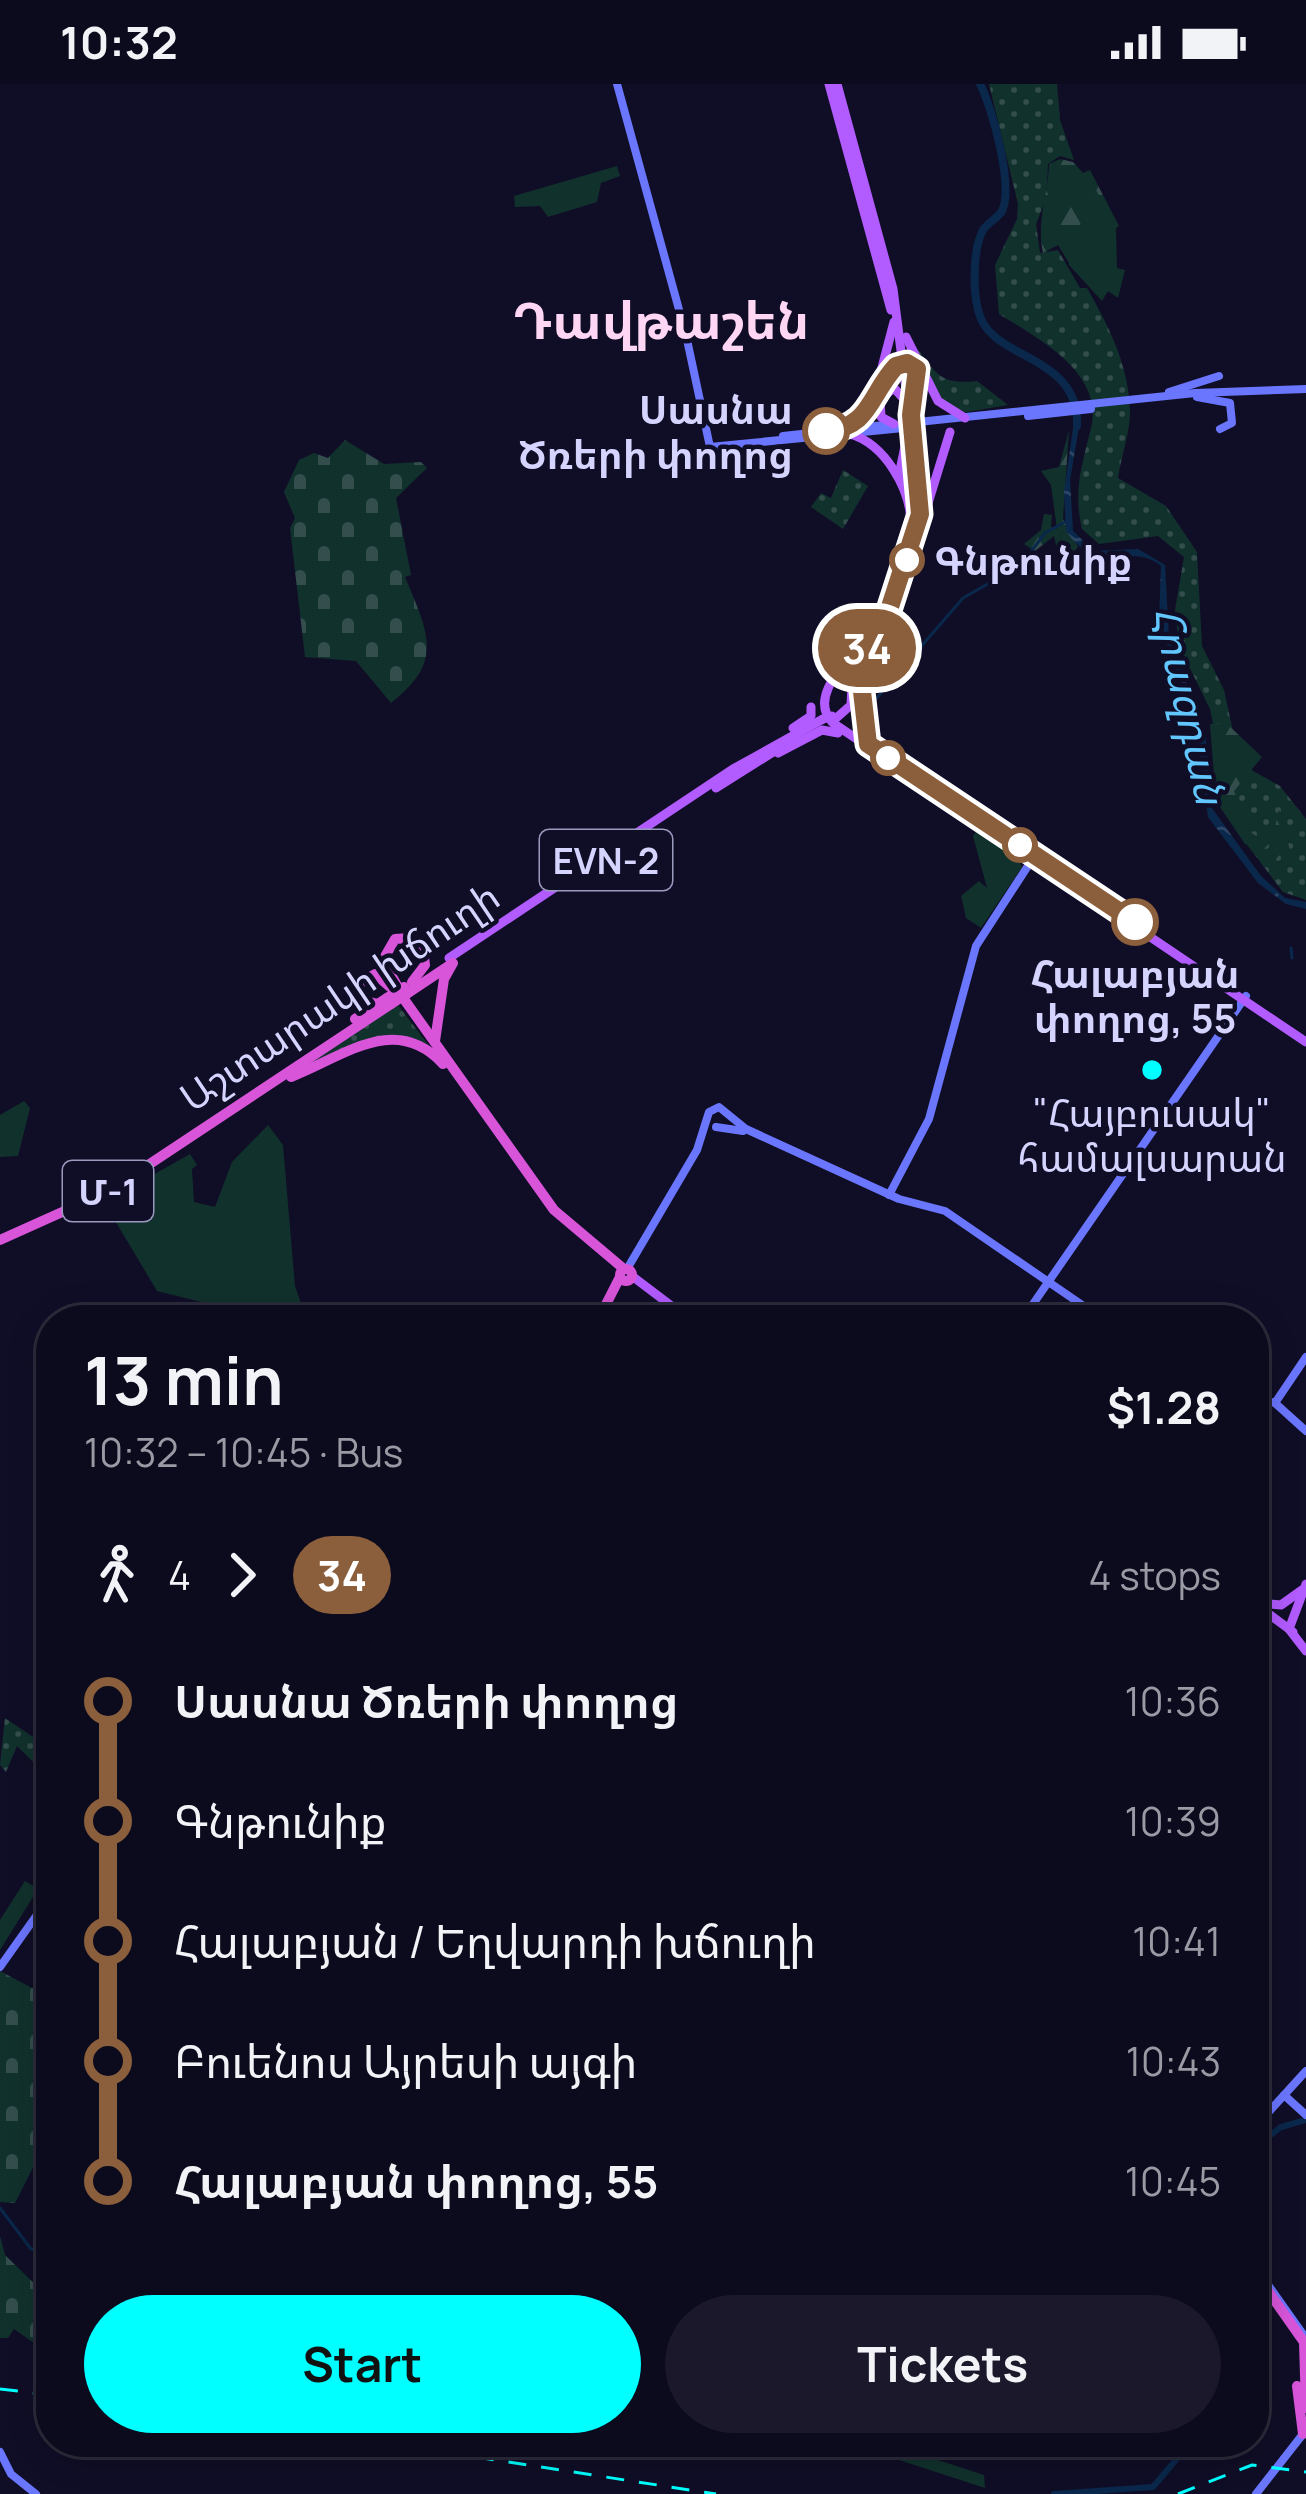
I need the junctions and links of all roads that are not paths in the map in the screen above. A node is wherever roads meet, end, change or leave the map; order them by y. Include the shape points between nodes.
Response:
1 (618, 84) edge
2 (833, 84) edge
3 (896, 321) junction
4 (1219, 376) dead end
5 (1306, 390) edge
6 (1195, 397) junction
7 (874, 398) junction
8 (904, 398) junction
9 (1150, 399) junction
10 (968, 420) junction
11 (908, 424) junction
12 (1220, 429) dead end
13 (849, 432) junction
14 (950, 432) junction
15 (911, 527) junction
16 (910, 549) junction
17 (902, 565) junction
18 (892, 601) junction
19 (853, 652) junction
20 (849, 696) junction
21 (811, 707) dead end
22 (828, 720) junction
23 (869, 748) junction
24 (761, 751) junction
25 (736, 776) junction
26 (700, 795) junction
27 (1033, 856) junction
28 (451, 960) junction
29 (408, 987) junction
30 (1244, 998) junction
31 (385, 1002) junction
32 (1306, 1039) edge
33 (436, 1044) junction
34 (460, 1083) junction
35 (251, 1097) junction
36 (727, 1113) junction
37 (707, 1118) junction
38 (206, 1124) junction
39 (720, 1126) junction
40 (889, 1195) junction
41 (0, 1238) edge
42 (626, 1275) junction
43 (1048, 1282) junction
44 (609, 1305) edge
45 (667, 1305) edge
46 (1032, 1305) edge
47 (1082, 1305) edge
48 (1306, 1358) edge
49 (1269, 1401) edge
50 (1275, 1402) junction
51 (1306, 1431) edge
52 (1306, 1585) edge
53 (1306, 1596) edge
54 (1269, 1605) edge
55 (1269, 1615) edge
56 (1291, 1630) junction
57 (1306, 1648) edge
58 (36, 1916) edge
59 (0, 1966) edge
60 (1306, 2071) edge
61 (1285, 2094) junction
62 (1269, 2112) edge
63 (1306, 2113) edge
64 (1269, 2288) edge
65 (1271, 2290) junction
66 (1293, 2332) junction
67 (1303, 2345) edge
68 (1305, 2416) edge
69 (0, 2452) edge
70 (36, 2494) edge
71 (1256, 2494) edge

1 - 13 main road via 713,443
2 - 3 main road
3 - 7 main road
3 - 8 main road
3 - 10 main road via 938,401
3 - 11 main road
4 - 9 main road
5 - 6 main road
5 - 9 main road
6 - 9 main road
6 - 12 main road via 1228,400 1232,423
7 - 11 main road, bridge via 892,369 913,364 920,379
7 - 13 main road
8 - 11 main road
8 - 11 main road via 894,388 880,399 881,417
9 - 10 main road
10 - 11 main road
10 - 14 main road
11 - 13 main road
11 - 14 main road, bridge via 899,475 908,488 927,485
11 - 15 main road
11 - 16 main road via 921,505
13 - 15 main road via 880,450 908,503
14 - 16 main road
15 - 17 main road
16 - 17 main road
17 - 18 main road
17 - 19 main road
18 - 22 main road via 857,656 851,705
18 - 23 main road via 859,665
19 - 20 main road
19 - 23 main road via 822,704 829,720
20 - 22 main road, Աշտարակի խճուղի / EVN-2
20 - 23 main road via 832,689 829,716
21 - 24 main road via 811,716
22 - 24 main road, Աշտարակի խճուղի / EVN-2
22 - 25 main road, Աշտարակի խճուղի / EVN-2
23 - 25 main road via 822,730
23 - 27 main road
24 - 26 main road, Աշտարակի խճուղի / EVN-2
25 - 26 main road, Աշտարակի խճուղի / EVN-2
26 - 28 main road, Աշտարակի խճուղի / EVN-2
27 - 30 main road
27 - 40 main road via 976,946 929,1119
28 - 29 highway, Աշտարակի խճուղի / EVN-2
28 - 33 highway
29 - 31 highway, Աշտարակի խճուղի / EVN-2, bridge
29 - 33 highway via 425,965 423,949 395,939 383,955 385,969
30 - 32 main road
30 - 43 main road
31 - 34 highway via 365,1002 357,992 368,975 388,985
31 - 35 highway, Աշտարակի խճուղի / EVN-2
31 - 38 highway, Աշտարակի խճուղի / Մ-1
33 - 42 highway via 554,1210
34 - 35 highway via 424,1047 381,1038
34 - 42 highway via 551,1213
35 - 38 highway, Աշտարակի խճուղի / Մ-1
36 - 37 main road via 716,1107
36 - 39 main road
36 - 40 main road via 746,1130
37 - 39 main road
37 - 42 main road
38 - 41 highway, Աշտարակի խճուղի / Մ-1 via 89,1197
39 - 40 main road
39 - 42 main road
40 - 43 main road via 949,1213
42 - 44 highway
42 - 45 main road
43 - 46 main road
43 - 47 main road
48 - 50 main road
49 - 50 main road
50 - 51 main road
52 - 54 main road via 1281,1605
52 - 56 main road
53 - 56 main road
55 - 56 main road
56 - 57 main road
58 - 59 main road
60 - 61 main road
61 - 62 main road
61 - 63 main road
64 - 65 highway
65 - 66 highway
65 - 67 highway
66 - 67 highway
66 - 68 highway
67 - 68 highway
67 - 68 highway via 1296,2411
68 - 71 main road
69 - 70 main road via 10,2474

